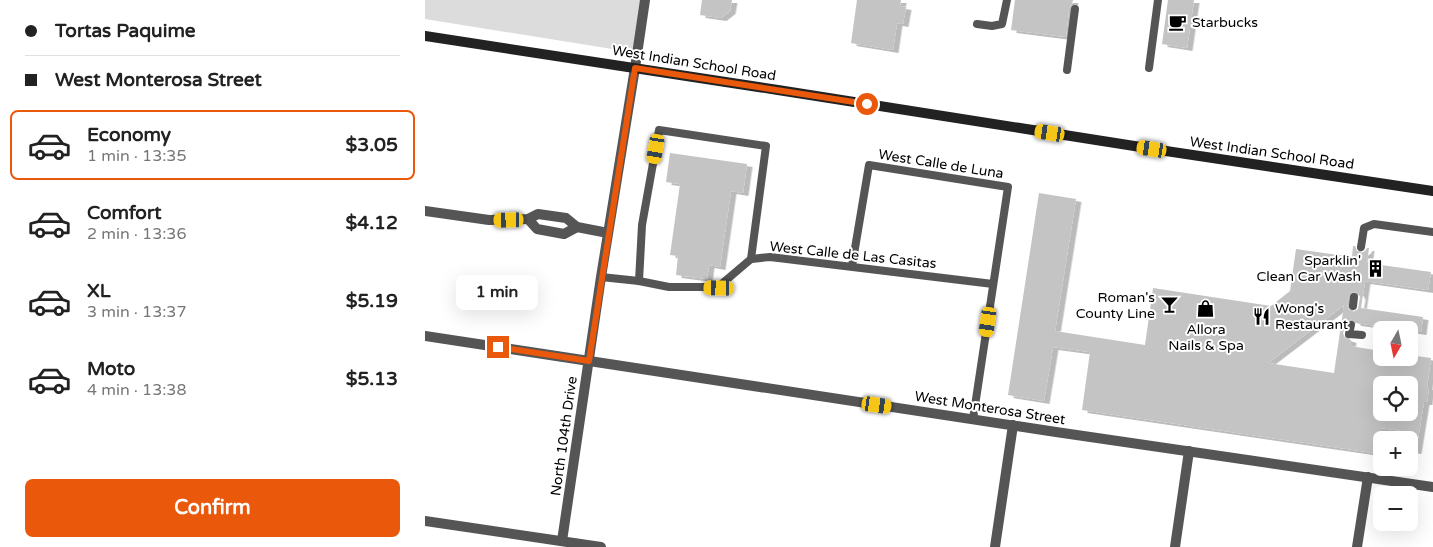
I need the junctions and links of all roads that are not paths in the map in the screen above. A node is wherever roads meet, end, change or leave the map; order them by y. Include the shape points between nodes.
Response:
1 (645, 0) edge
2 (1007, 0) edge
3 (1158, 0) edge
4 (1075, 9) dead end
5 (977, 24) dead end
6 (425, 36) edge
7 (635, 68) junction
8 (1149, 68) dead end
9 (1067, 70) dead end
10 (1433, 191) edge
11 (425, 211) edge
12 (554, 216) junction
13 (528, 219) junction
14 (577, 227) junction
15 (552, 232) junction
16 (1433, 232) edge
17 (608, 233) junction
18 (1361, 247) dead end
19 (751, 259) junction
20 (852, 266) junction
21 (601, 277) junction
22 (639, 281) junction
23 (993, 284) junction
24 (1354, 297) dead end
25 (1353, 306) dead end
26 (1351, 325) dead end
27 (1361, 335) dead end
28 (425, 336) edge
29 (589, 361) junction
30 (973, 419) junction
31 (1013, 425) junction
32 (1189, 451) junction
33 (1368, 477) junction
34 (1433, 487) edge
35 (425, 521) edge
36 (562, 541) junction
37 (601, 547) edge
38 (995, 547) edge
39 (1175, 547) edge
40 (1357, 547) edge

1 - 7 street, North 104th Drive
2 - 5 lane via 1002,24
3 - 8 lane
4 - 9 lane
6 - 7 main road, West Indian School Road
7 - 10 main road, West Indian School Road
7 - 17 street, North 104th Drive
11 - 13 street via 489,220
12 - 13 street via 538,214
12 - 14 street via 566,218
12 - 15 street
13 - 15 street via 537,230
14 - 15 street via 564,234
14 - 17 street
16 - 18 lane via 1374,224 1364,228
17 - 21 street, North 104th Drive
19 - 20 lane, West Calle de Las Casitas via 770,257
19 - 22 lane, West Calle de Las Casitas via 719,288
19 - 22 lane via 766,146 659,130 642,226
20 - 23 lane, West Calle de Las Casitas
20 - 23 lane, West Calle de Luna via 869,165 1008,187
21 - 22 lane, West Calle de Las Casitas
21 - 29 street, North 104th Drive
23 - 30 lane
24 - 25 lane
26 - 27 lane via 1349,334
28 - 29 street, West Monterosa Street
29 - 30 street, West Monterosa Street
29 - 36 street, North 104th Drive
30 - 31 street, West Monterosa Street
31 - 32 street, West Monterosa Street
31 - 38 street
32 - 33 street, West Monterosa Street
32 - 39 street
33 - 34 street, West Monterosa Street
33 - 40 street
35 - 36 street
36 - 37 street

